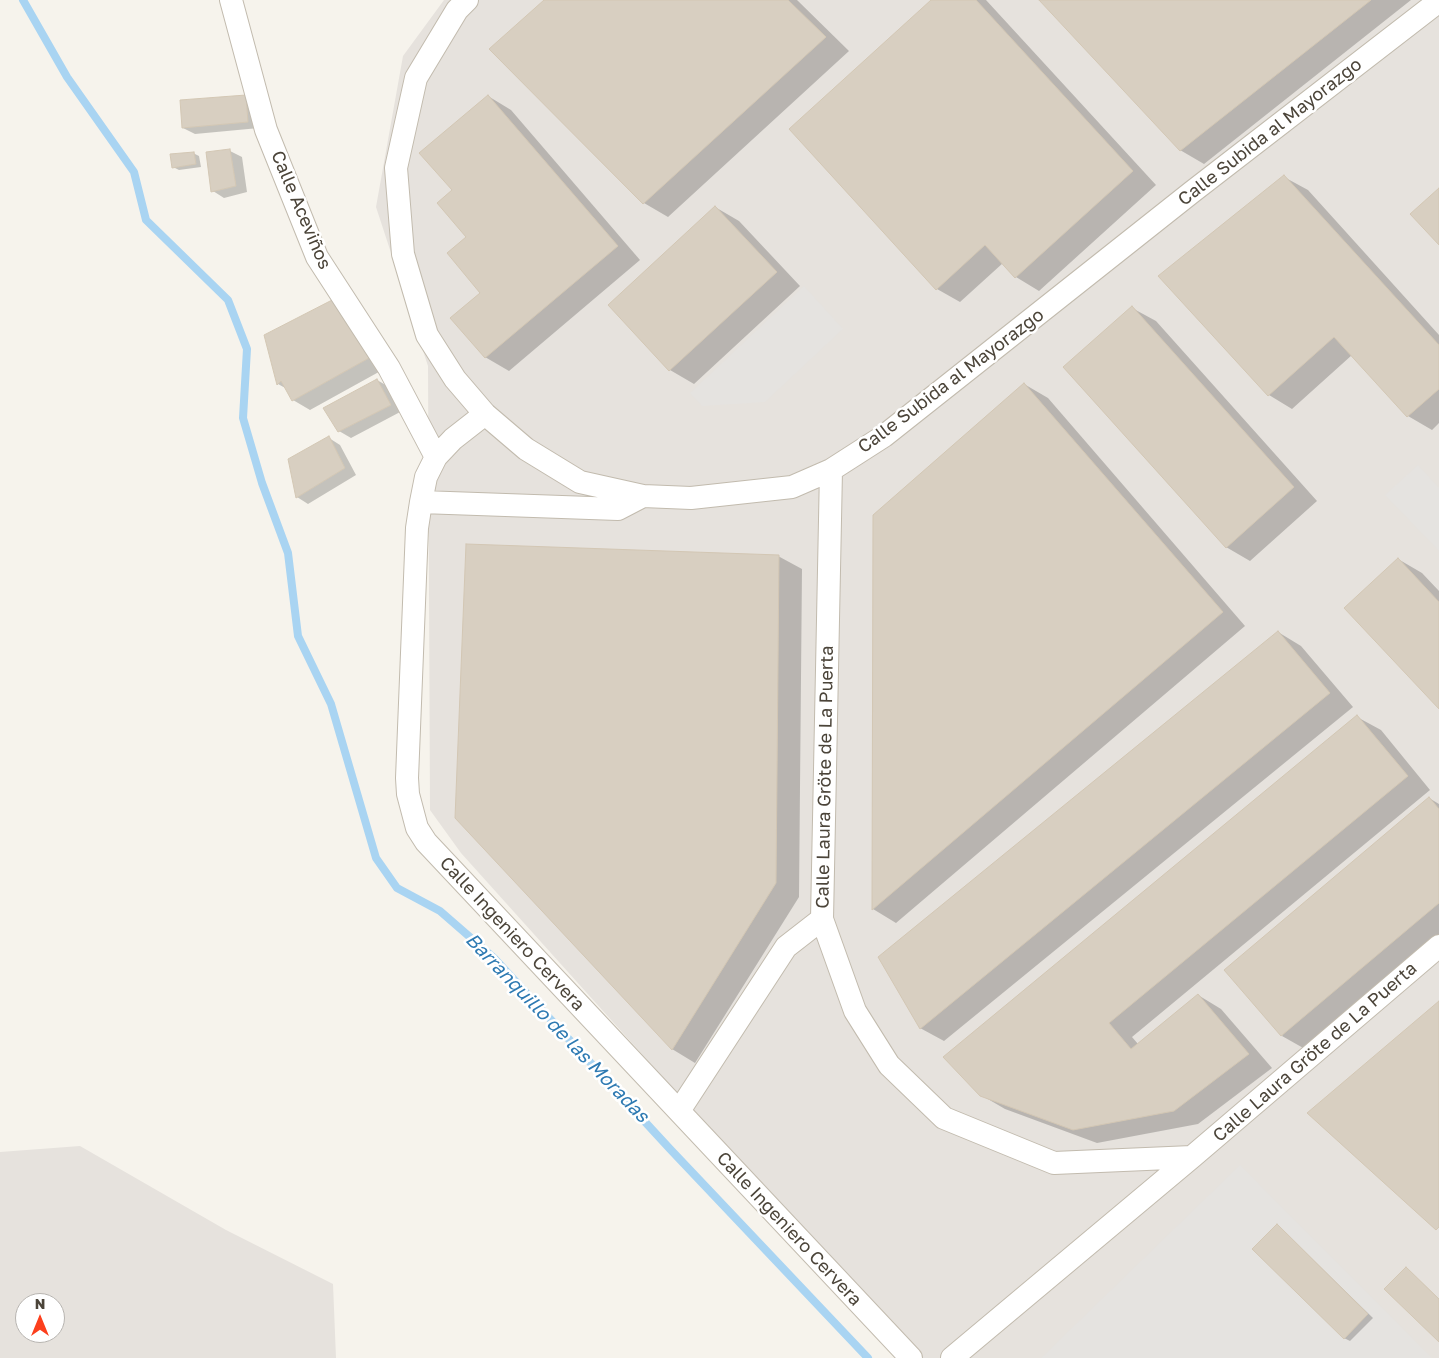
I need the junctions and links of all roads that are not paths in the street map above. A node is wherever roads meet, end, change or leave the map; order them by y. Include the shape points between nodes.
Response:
1 (231, 0) edge
2 (467, 0) edge
3 (1439, 1) edge
4 (485, 414) junction
5 (436, 457) junction
6 (831, 470) junction
7 (643, 496) junction
8 (421, 502) junction
9 (822, 919) junction
10 (1439, 946) edge
11 (679, 1111) junction
12 (1192, 1158) junction
13 (911, 1358) edge
14 (952, 1358) edge

1 - 5 street, Calle Aceviños via 266,130 317,257 389,368
2 - 4 street, Calle Subida al Mayorazgo via 457,10 416,78 396,168 403,254 427,335 455,379
3 - 6 street, Calle Subida al Mayorazgo via 884,436
4 - 5 street, Calle Ingeniero Cervera
4 - 7 street, Calle Subida al Mayorazgo via 526,449 580,482
5 - 8 street, Calle Ingeniero Cervera via 426,477
6 - 7 street, Calle Subida al Mayorazgo via 792,487 691,498
6 - 9 street, Calle Laura Gröte de La Puerta
7 - 8 street via 618,509
8 - 11 street, Calle Ingeniero Cervera via 417,528 407,778 417,828 426,842
9 - 11 street via 786,947
9 - 12 street, Calle Laura Gröte de La Puerta via 855,1011 889,1065 944,1118 1054,1163
10 - 12 street, Calle Laura Gröte de La Puerta
11 - 13 street, Calle Ingeniero Cervera
12 - 14 street, Calle Laura Gröte de La Puerta

